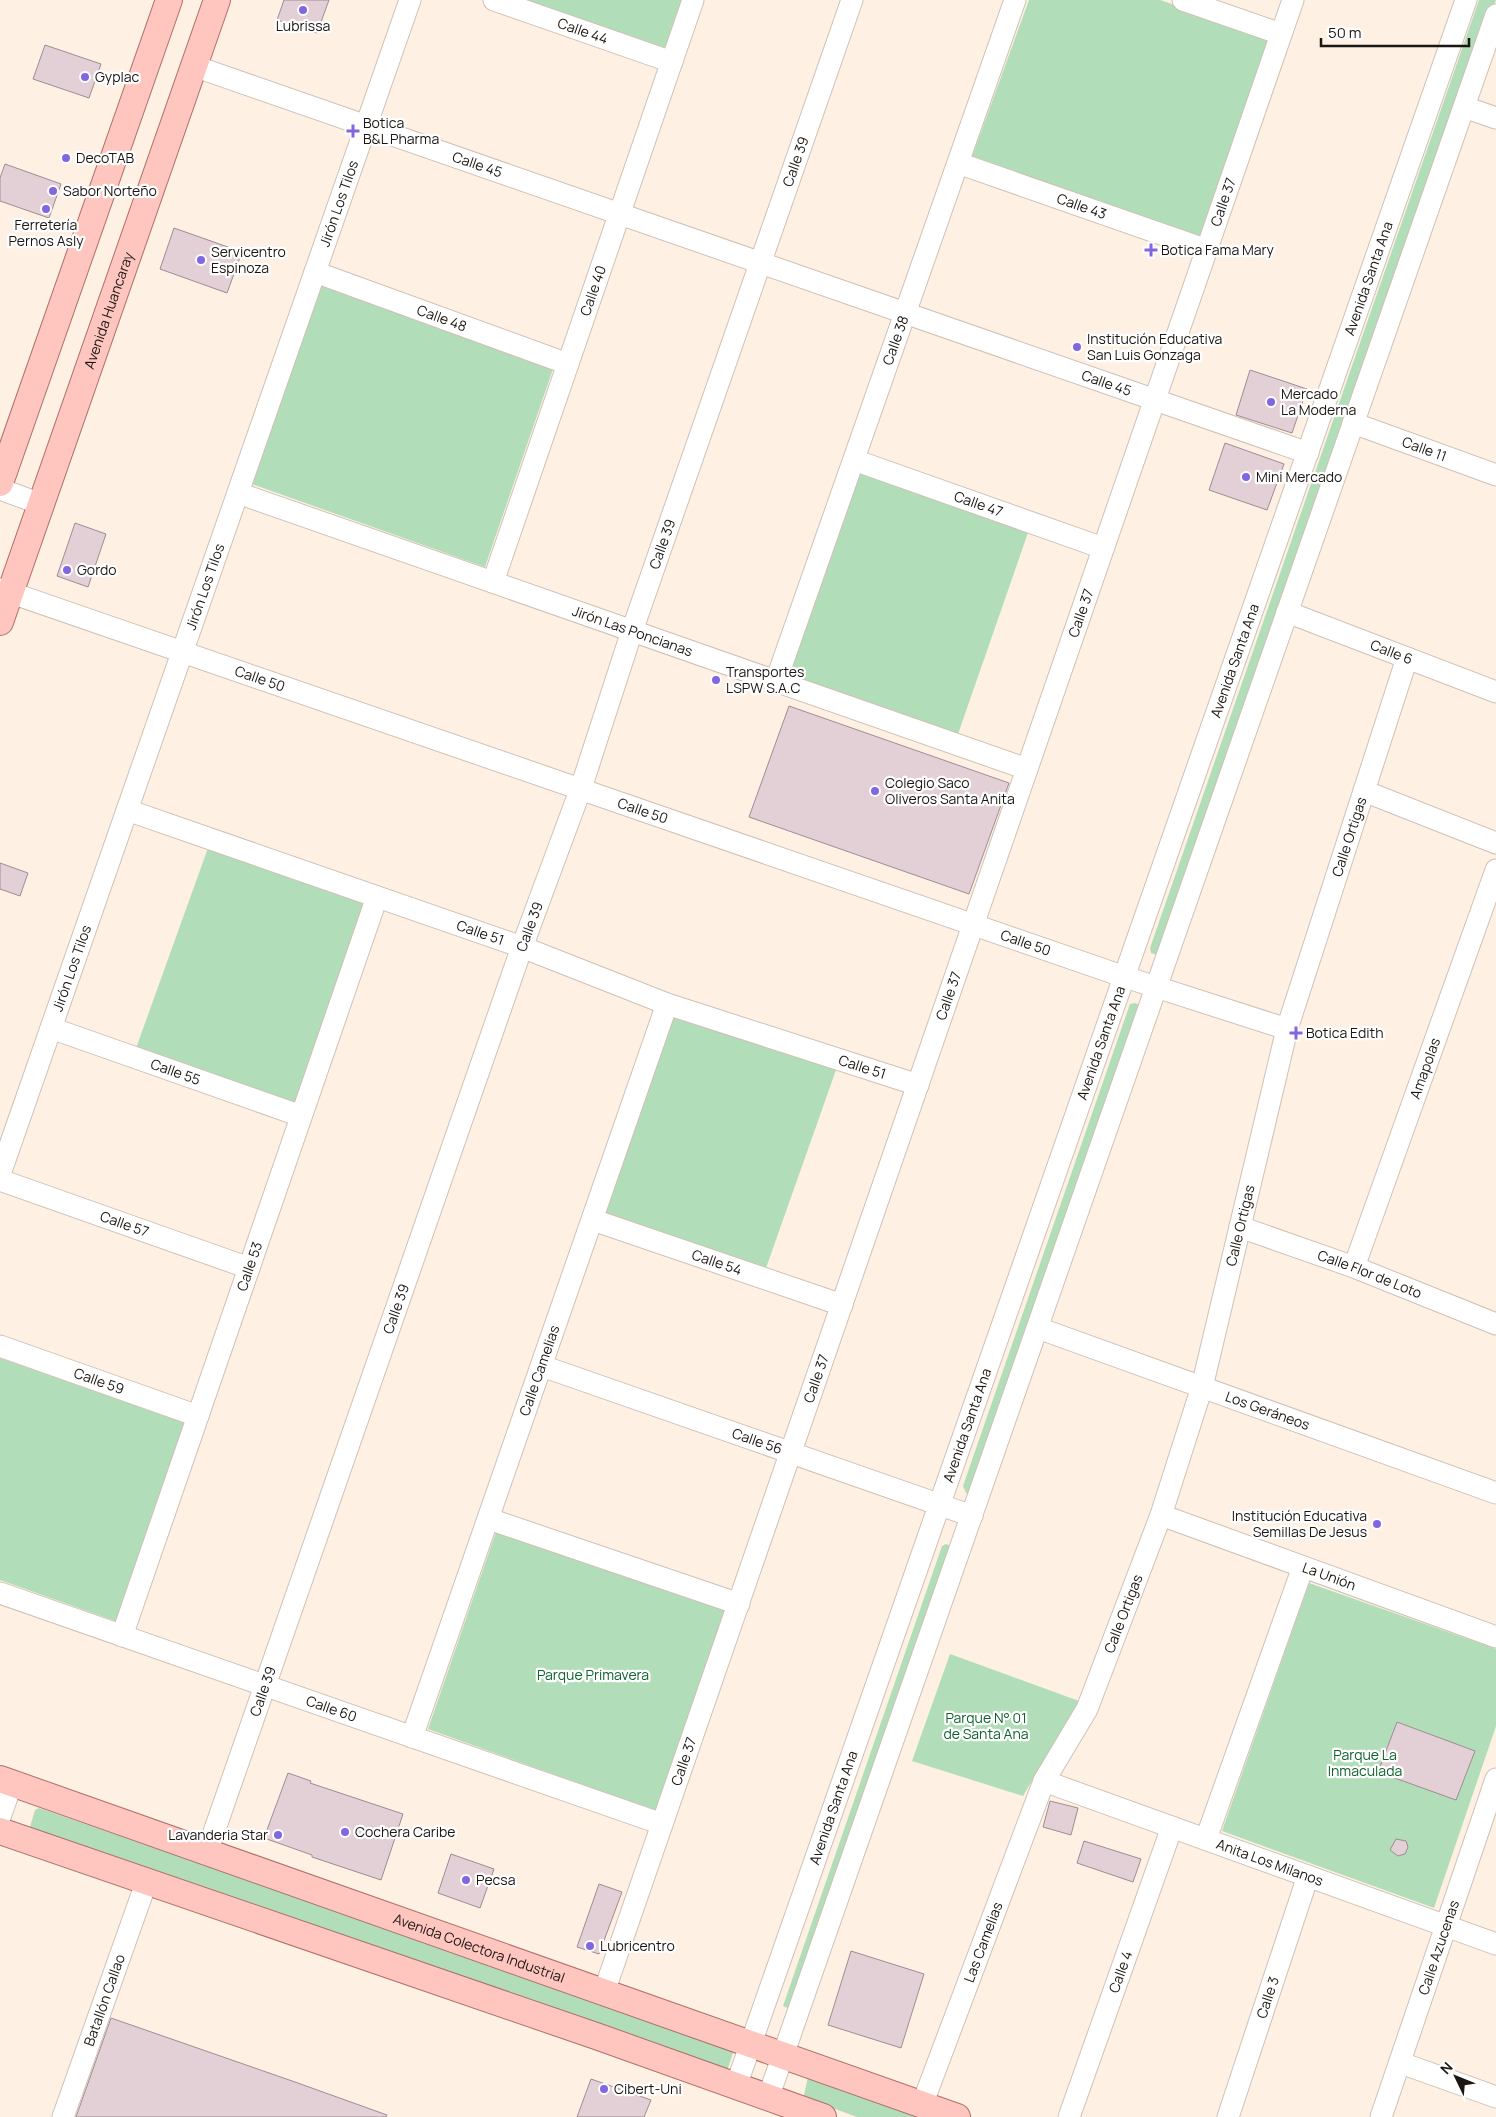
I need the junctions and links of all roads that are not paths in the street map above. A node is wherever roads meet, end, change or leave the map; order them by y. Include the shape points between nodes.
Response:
1 (169, 0) edge
2 (217, 0) edge
3 (410, 0) edge
4 (494, 0) edge
5 (693, 0) edge
6 (852, 0) edge
7 (1015, 0) edge
8 (1183, 0) edge
9 (1293, 0) edge
10 (1466, 0) edge
11 (1496, 15) edge
12 (1281, 34) junction
13 (672, 62) junction
14 (194, 66) junction
15 (1464, 107) junction
16 (1496, 118) edge
17 (366, 126) junction
18 (958, 163) junction
19 (620, 214) junction
20 (1206, 250) junction
21 (761, 263) junction
22 (315, 272) junction
23 (906, 313) junction
24 (568, 364) junction
25 (1155, 400) junction
26 (1353, 423) junction
27 (1308, 453) junction
28 (854, 460) junction
29 (1496, 475) edge
30 (0, 483) edge
31 (0, 489) edge
32 (238, 493) junction
33 (41, 504) junction
34 (1104, 548) junction
35 (493, 582) junction
36 (5, 591) edge
37 (1287, 612) junction
38 (0, 622) edge
39 (632, 631) junction
40 (182, 652) junction
41 (1407, 658) junction
42 (776, 681) junction
43 (1495, 690) edge
44 (1027, 769) junction
45 (581, 788) junction
46 (1364, 791) junction
47 (127, 810) junction
48 (1496, 843) edge
49 (1496, 870) edge
50 (377, 897) junction
51 (973, 924) junction
52 (522, 947) junction
53 (1125, 977) junction
54 (1156, 988) junction
55 (667, 1004) junction
56 (51, 1028) junction
57 (1287, 1029) junction
58 (918, 1085) junction
59 (301, 1116) junction
60 (0, 1174) edge
61 (0, 1180) edge
62 (593, 1220) junction
63 (1240, 1227) junction
64 (1354, 1267) junction
65 (249, 1268) junction
66 (842, 1305) junction
67 (1494, 1317) edge
68 (1038, 1328) junction
69 (0, 1346) edge
70 (542, 1366) junction
71 (1202, 1387) junction
72 (198, 1416) junction
73 (790, 1454) junction
74 (1496, 1494) edge
75 (940, 1506) junction
76 (1161, 1515) junction
77 (972, 1516) junction
78 (489, 1518) junction
79 (1303, 1567) junction
80 (0, 1593) edge
81 (738, 1604) junction
82 (122, 1636) junction
83 (1496, 1637) edge
84 (265, 1686) junction
85 (412, 1737) junction
86 (6, 1781) edge
87 (1044, 1781) junction
88 (1495, 1788) edge
89 (0, 1817) edge
90 (662, 1824) junction
91 (1172, 1827) junction
92 (0, 1831) edge
93 (1206, 1839) junction
94 (207, 1852) junction
95 (1308, 1876) junction
96 (146, 1883) junction
97 (1448, 1926) junction
98 (1496, 1944) edge
99 (604, 1992) junction
100 (751, 2044) junction
101 (783, 2056) junction
102 (1400, 2063) junction
103 (736, 2086) junction
104 (1496, 2096) edge
105 (768, 2098) junction
106 (922, 2105) junction
107 (63, 2117) edge
108 (823, 2117) edge
109 (957, 2117) edge
110 (1069, 2117) edge
111 (1228, 2117) edge
112 (1381, 2117) edge

1 - 30 main road
2 - 14 main road, Avenida Huancaray
3 - 17 street, Jirón Los Tilos
4 - 13 street, Calle 44
5 - 13 street, Calle 40
6 - 21 street, Calle 39
7 - 18 street, Calle 38
8 - 12 street
9 - 12 street, Calle 37
10 - 27 street, Avenida Santa Ana
11 - 15 street
12 - 20 street, Calle 37
13 - 19 street, Calle 40
14 - 17 street, Calle 45
14 - 33 main road, Avenida Huancaray
15 - 16 street
15 - 26 street
17 - 19 street, Calle 45
17 - 22 street, Jirón Los Tilos
18 - 20 street, Calle 43
18 - 23 street, Calle 38
19 - 21 street, Calle 45
19 - 24 street, Calle 40
20 - 25 street, Calle 37
21 - 23 street, Calle 45
21 - 39 street, Calle 39
22 - 24 street, Calle 48
22 - 32 street, Jirón Los Tilos
23 - 25 street, Calle 45
23 - 28 street, Calle 38
24 - 35 street, Calle 40
25 - 27 street, Calle 45
25 - 34 street, Calle 37
26 - 29 street, Calle 11
26 - 37 street
27 - 53 street, Avenida Santa Ana
28 - 34 street, Calle 47
28 - 42 street, Calle 38
31 - 33 street
32 - 35 street, Jirón Las Poncianas
32 - 40 street, Jirón Los Tilos
33 - 36 main road, Avenida Huancaray
34 - 44 street, Calle 37
35 - 39 street, Jirón Las Poncianas
36 - 38 main road, Avenida Huancaray
36 - 40 street, Calle 50
37 - 41 street, Calle 6
37 - 54 street
39 - 42 street, Jirón Las Poncianas
39 - 45 street, Calle 39
40 - 45 street, Calle 50
40 - 47 street, Jirón Los Tilos
41 - 43 street, Calle 6
41 - 46 street, Calle Ortigas
42 - 44 street, Jirón Las Poncianas
44 - 51 street, Calle 37
45 - 51 street, Calle 50
45 - 52 street, Calle 39
46 - 48 street
46 - 57 street, Calle Ortigas
47 - 50 street, Calle 51
47 - 56 street, Jirón Los Tilos
49 - 64 street, Amapolas
50 - 52 street, Calle 51
50 - 59 street, Calle 53
51 - 53 street, Calle 50
51 - 58 street, Calle 37
52 - 55 street, Calle 51
52 - 84 street, Calle 39
53 - 54 street, Calle 50
53 - 75 street, Avenida Santa Ana
54 - 57 street, Calle 50
54 - 68 street
55 - 58 street, Calle 51
55 - 62 street, Calle Camelias
56 - 59 street, Calle 55
56 - 60 street, Jirón Los Tilos
57 - 63 street, Calle Ortigas
58 - 66 street, Calle 37
59 - 65 street, Calle 53
61 - 65 street, Calle 57
62 - 66 street, Calle 54
62 - 70 street, Calle Camelias
63 - 64 street, Calle Flor de Loto
63 - 71 street, Calle Ortigas
64 - 67 street, Calle Flor de Loto
65 - 72 street, Calle 53
66 - 73 street, Calle 37
68 - 71 street, Los Geráneos
68 - 77 street
69 - 72 street, Calle 59
70 - 73 street, Calle 56
70 - 78 street, Calle Camelias
71 - 74 street, Los Geráneos
71 - 76 street, Calle Ortigas
72 - 82 street, Calle 53
73 - 75 street, Calle 56
73 - 81 street, Calle 37
75 - 77 street, Calle 56
75 - 100 street, Avenida Santa Ana
76 - 79 street, La Unión
76 - 87 street, Calle Ortigas via 1087,1710
77 - 101 street
78 - 81 street
78 - 85 street, Calle Camelias
79 - 83 street, La Unión
79 - 93 street
80 - 82 street, Calle 60
81 - 90 street, Calle 37
82 - 84 street, Calle 60
84 - 85 street, Calle 60
84 - 94 street, Calle 39
85 - 90 street, Calle 60
86 - 89 street
86 - 94 main road, Avenida Colectora Industrial
87 - 91 street, Anita Los Milanos
87 - 106 street, Las Camelias
88 - 97 street, Calle Azucenas
90 - 99 street, Calle 37
91 - 93 street, Anita Los Milanos
91 - 110 street, Calle 4
92 - 96 main road
93 - 95 street, Anita Los Milanos
94 - 99 main road, Avenida Colectora Industrial
95 - 97 street, Anita Los Milanos
95 - 111 street, Calle 3
96 - 103 main road
96 - 107 street, Batallón Callao
97 - 98 street, Anita Los Milanos
97 - 102 street, Calle Azucenas
99 - 100 main road, Avenida Colectora Industrial
100 - 101 main road, Avenida Colectora Industrial
100 - 103 street, Avenida Santa Ana
101 - 105 street
101 - 106 main road, Avenida Colectora Industrial
102 - 104 street
102 - 112 street, Calle Azucenas
103 - 105 main road
105 - 108 main road
106 - 109 main road, Avenida Colectora Industrial

